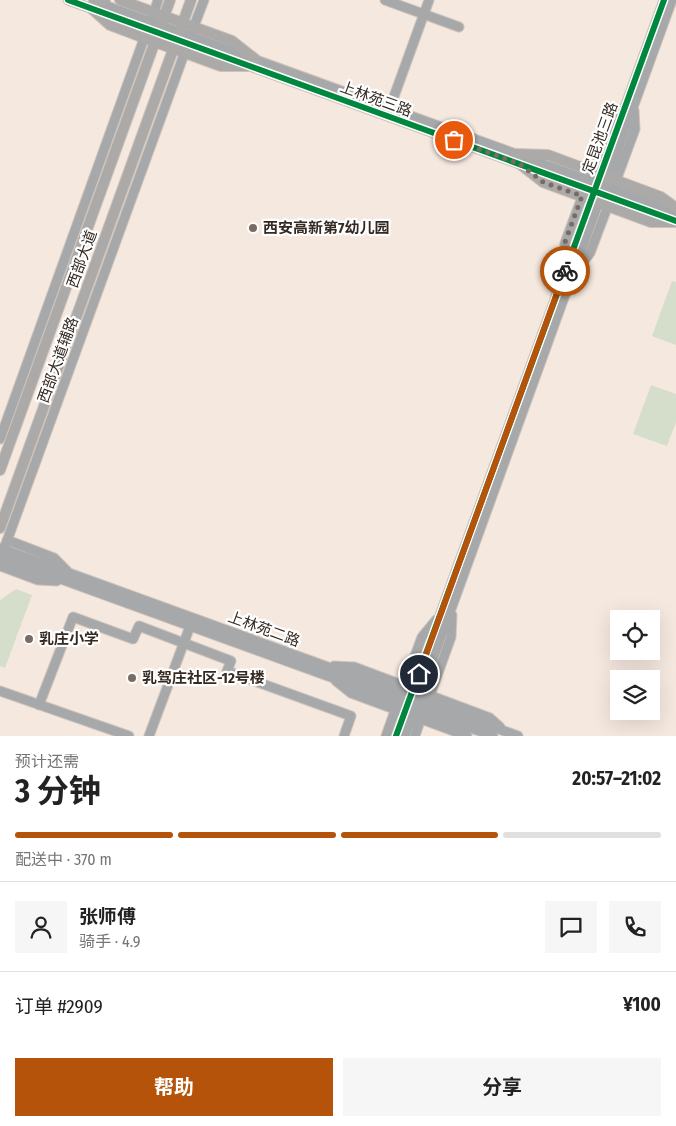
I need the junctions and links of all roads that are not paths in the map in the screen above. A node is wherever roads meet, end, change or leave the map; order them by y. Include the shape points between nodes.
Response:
1 (68, 0) edge
2 (104, 0) edge
3 (120, 0) edge
4 (158, 0) edge
5 (170, 0) edge
6 (191, 0) edge
7 (204, 0) edge
8 (385, 0) edge
9 (429, 0) edge
10 (664, 0) edge
11 (672, 0) edge
12 (92, 3) edge
13 (424, 14) junction
14 (149, 25) junction
15 (459, 27) dead end
16 (160, 29) junction
17 (178, 36) junction
18 (189, 40) junction
19 (252, 62) junction
20 (630, 104) junction
21 (389, 112) junction
22 (516, 154) joint
23 (520, 164) joint
24 (599, 189) junction
25 (676, 210) edge
26 (676, 221) edge
27 (568, 275) junction
28 (0, 439) edge
29 (0, 470) edge
30 (0, 528) edge
31 (2, 554) edge
32 (68, 577) junction
33 (441, 614) junction
34 (192, 622) junction
35 (184, 644) junction
36 (0, 691) edge
37 (400, 697) junction
38 (417, 704) junction
39 (40, 705) junction
40 (129, 736) edge
41 (149, 736) edge
42 (344, 736) edge
43 (386, 736) edge
44 (396, 736) edge
45 (405, 736) edge
46 (415, 736) edge
47 (467, 736) edge
48 (493, 736) edge
49 (518, 736) edge

1 - 12 street
2 - 12 main road
3 - 14 main road
4 - 14 street, 西部大道辅路
5 - 16 main road, 西部大道
6 - 17 main road, 西部大道
7 - 18 street, 西部大道辅路
8 - 13 street
9 - 13 street
10 - 20 street, 定昆池三路
11 - 20 street, 定昆池三路
12 - 14 street
12 - 14 main road via 110,25
13 - 15 street
13 - 21 street
14 - 16 main road
14 - 16 main road
14 - 28 street, 西部大道辅路
16 - 17 main road
16 - 17 main road
16 - 29 main road, 西部大道
17 - 18 main road
17 - 18 main road
17 - 30 main road, 西部大道
18 - 19 main road via 232,41
18 - 19 main road via 221,66
18 - 31 street, 西部大道辅路
19 - 21 street, 上林苑三路
20 - 24 street, 定昆池三路
20 - 24 street via 635,129
21 - 22 street, 上林苑三路
21 - 23 street, 上林苑三路
22 - 24 main road via 548,155
23 - 24 main road via 543,182
24 - 25 main road via 660,197
24 - 26 main road via 651,222
24 - 27 street, 定昆池三路
24 - 27 street via 565,242
27 - 33 street, 定昆池三路
27 - 38 street, 定昆池三路
31 - 32 street, 上林苑二路
31 - 32 street via 38,580
32 - 34 street, 上林苑二路
33 - 37 street via 422,637
33 - 38 street, 定昆池三路
34 - 35 street
34 - 37 street, 上林苑二路 via 325,666
34 - 37 street, 上林苑二路 via 330,676
35 - 39 street via 139,626 134,639 73,617
35 - 41 street
35 - 42 street via 231,661 227,671 351,716
36 - 39 street
37 - 38 street, 上林苑二路
37 - 38 street
37 - 43 street
38 - 44 street, 定昆池三路
38 - 45 street, 定昆池三路
38 - 46 street
38 - 47 street
38 - 48 street, 上林苑二路
38 - 49 street, 上林苑二路
39 - 40 street

